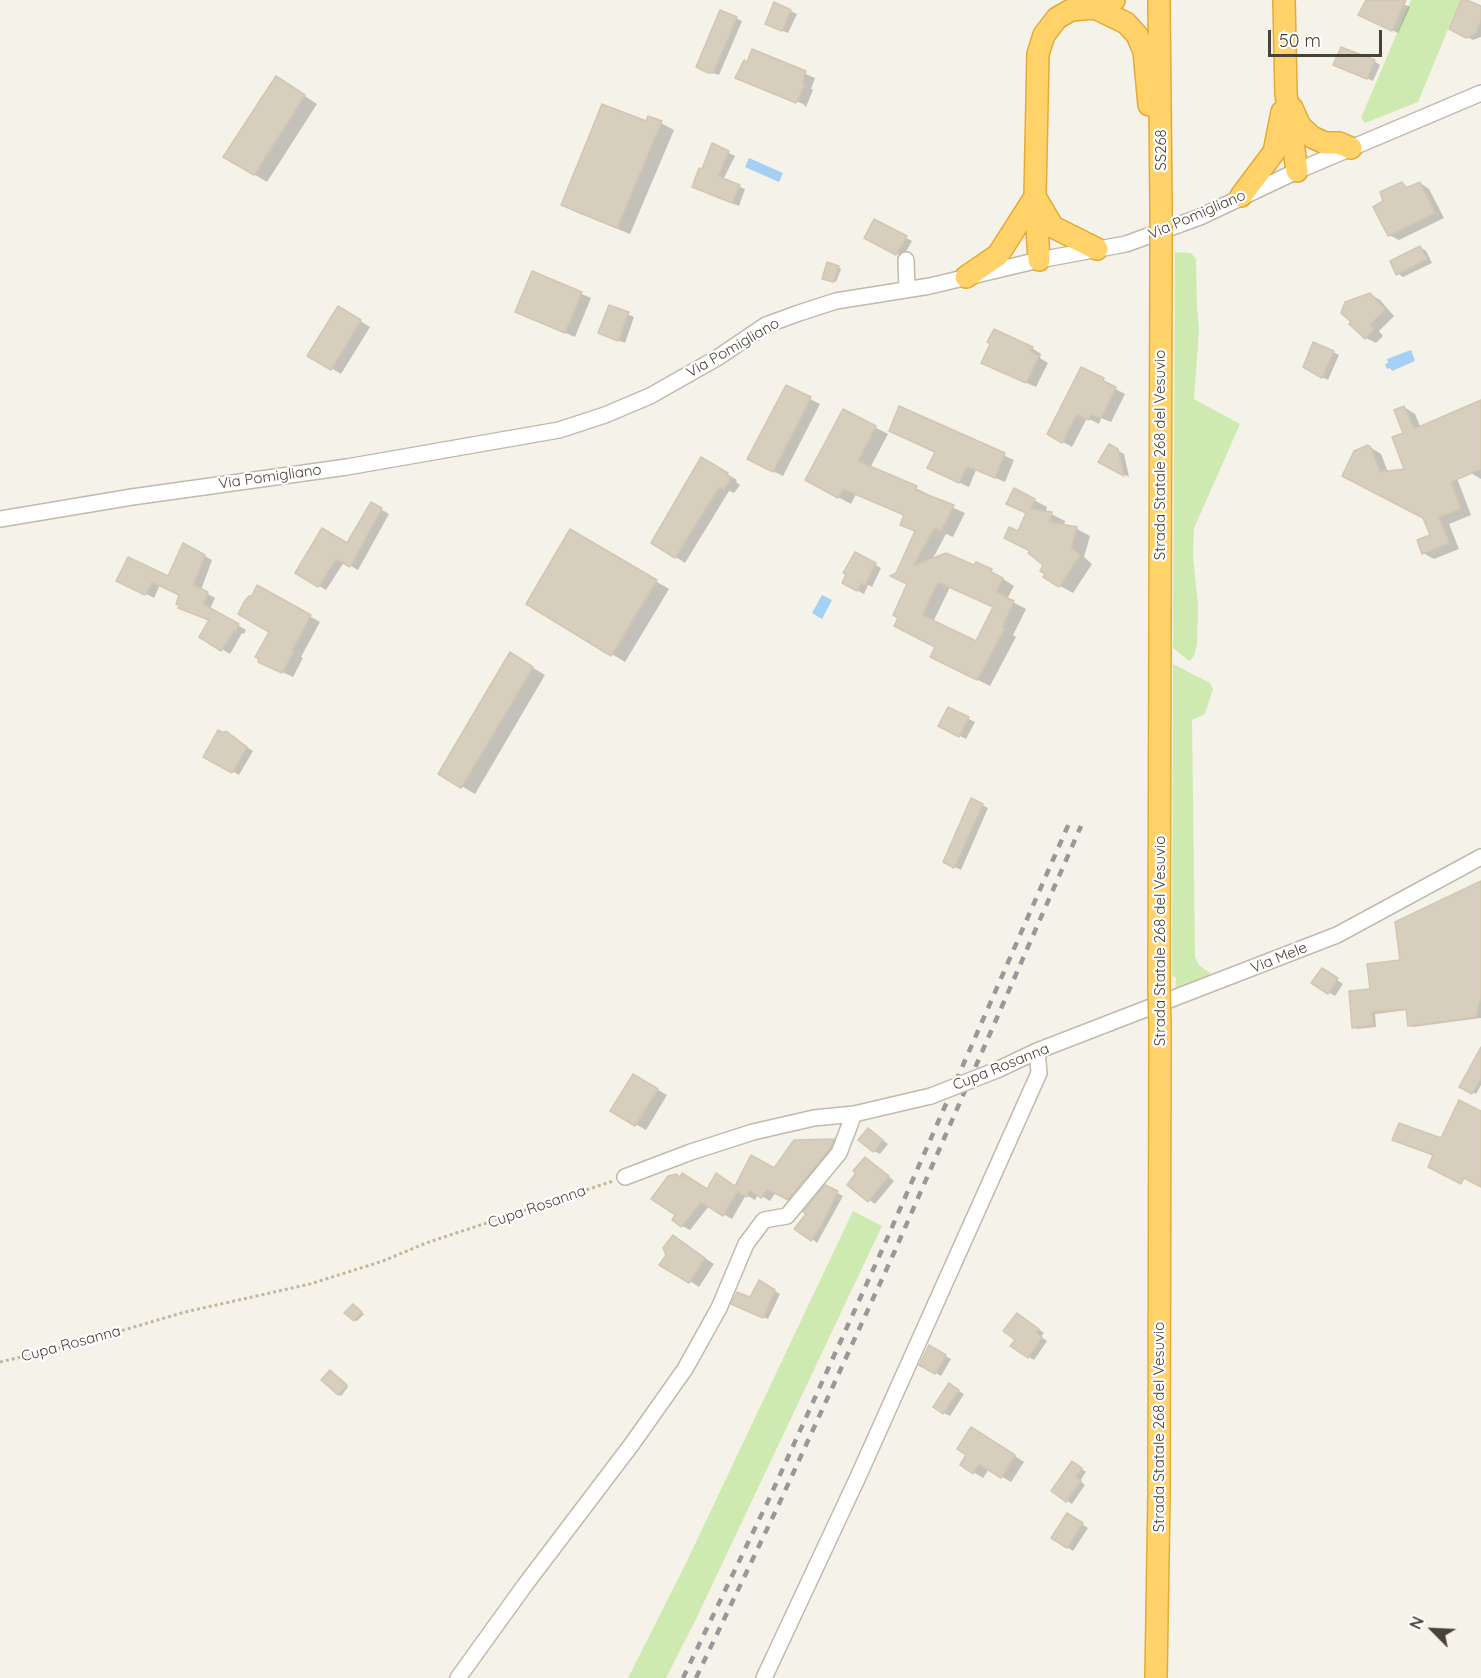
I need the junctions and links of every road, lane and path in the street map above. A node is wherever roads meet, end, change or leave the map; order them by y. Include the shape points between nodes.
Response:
1 (1114, 0) edge
2 (1159, 0) edge
3 (1173, 0) edge
4 (1284, 0) edge
5 (1095, 8) junction
6 (1481, 93) edge
7 (1286, 94) junction
8 (1161, 96) junction
9 (1351, 148) junction
10 (1160, 167) junction
11 (1297, 171) junction
12 (1241, 196) junction
13 (1035, 197) junction
14 (1161, 205) joint
15 (1097, 249) junction
16 (906, 260) dead end
17 (1039, 260) junction
18 (966, 277) junction
19 (907, 289) junction
20 (0, 519) edge
21 (1481, 857) edge
22 (1069, 1040) joint
23 (1037, 1051) junction
24 (854, 1114) junction
25 (625, 1178) joint
26 (0, 1362) edge
27 (458, 1678) edge
28 (764, 1678) edge
29 (1156, 1678) edge

1 - 5 highway
2 - 8 highway, SS268
3 - 8 highway
4 - 7 highway
5 - 10 highway via 1126,23 1144,51
5 - 13 highway via 1071,10 1057,18 1044,35 1038,54
6 - 9 street, Via Pomigliano
7 - 9 highway via 1300,126 1312,137
7 - 11 highway
7 - 12 highway via 1274,152
8 - 10 highway, SS268 / SS268
9 - 11 street, Via Pomigliano
10 - 14 highway, SS268 / SS268
11 - 12 street, Via Pomigliano
12 - 15 street, Via Pomigliano via 1161,232
13 - 15 highway via 1053,227
13 - 17 highway
13 - 18 highway via 998,255
14 - 29 highway, Strada Statale 268 del Vesuvio / SS268, bridge
15 - 17 street, Via Pomigliano
16 - 19 street
17 - 18 street, Via Pomigliano
18 - 19 street, Via Pomigliano
19 - 20 street, Via Pomigliano via 837,300 766,325 650,396 559,430 347,467 132,496
21 - 22 street, Via Mele via 1337,934
22 - 23 street, Cupa Rosanna
23 - 24 street, Cupa Rosanna, bridge via 931,1096
23 - 28 street via 1039,1073
24 - 25 street, Cupa Rosanna via 814,1118 753,1132
24 - 27 street via 839,1153 787,1216 764,1220 746,1244 719,1308 686,1369
25 - 26 path, Cupa Rosanna via 310,1284 185,1312

